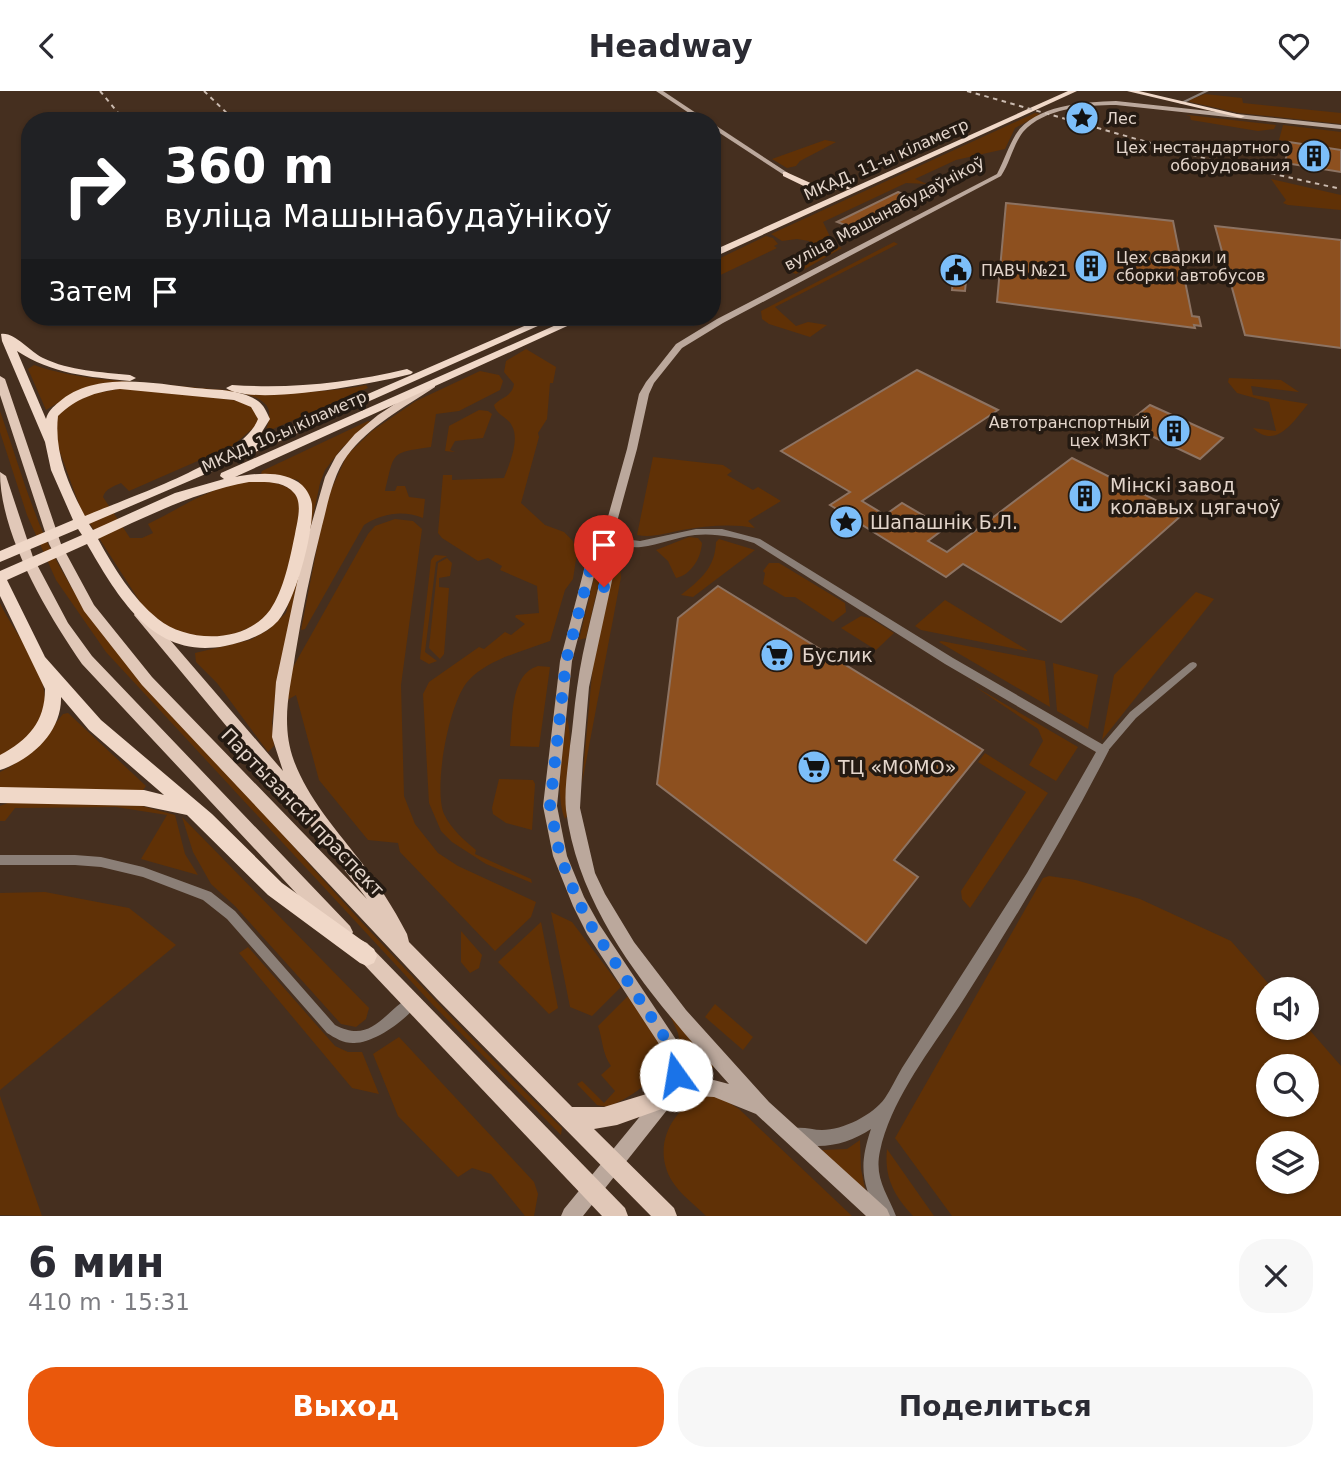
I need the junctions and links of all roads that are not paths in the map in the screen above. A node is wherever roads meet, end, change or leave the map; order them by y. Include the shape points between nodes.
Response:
1 (659, 91) edge
2 (1060, 91) edge
3 (1074, 91) edge
4 (1130, 91) edge
5 (1207, 91) edge
6 (1168, 100) junction
7 (1181, 103) junction
8 (1161, 108) junction
9 (691, 112) edge
10 (1241, 116) junction
11 (1341, 127) edge
12 (721, 131) edge
13 (786, 174) junction
14 (849, 185) junction
15 (802, 202) junction
16 (721, 242) edge
17 (721, 251) edge
18 (721, 320) edge
19 (532, 326) edge
20 (562, 326) edge
21 (712, 326) edge
22 (2, 331) edge
23 (450, 362) junction
24 (0, 379) edge
25 (433, 383) junction
26 (52, 448) junction
27 (209, 467) junction
28 (0, 476) edge
29 (170, 501) junction
30 (607, 540) junction
31 (0, 557) edge
32 (0, 579) edge
33 (131, 602) junction
34 (41, 662) junction
35 (1193, 665) dead end
36 (1103, 750) junction
37 (0, 763) edge
38 (0, 795) edge
39 (206, 820) junction
40 (323, 828) junction
41 (0, 860) edge
42 (408, 954) junction
43 (367, 955) junction
44 (412, 1002) junction
45 (668, 1095) junction
46 (889, 1105) junction
47 (763, 1108) junction
48 (565, 1116) junction
49 (793, 1135) junction
50 (614, 1162) junction
51 (592, 1188) junction
52 (571, 1216) edge
53 (617, 1216) edge
54 (666, 1216) edge
55 (880, 1216) edge
56 (888, 1216) edge

1 - 9 main road
2 - 14 highway, МКАД, 11-ы кіламетр
3 - 17 highway, МКАД, 11-ы кіламетр
4 - 6 highway
5 - 7 street
6 - 7 highway
6 - 8 highway via 1173,105
7 - 10 highway
8 - 10 main road, вуліца Машынабудаўнікоў
8 - 18 main road, вуліца Машынабудаўнікоў via 1082,105 1033,122 1019,134 1002,172 995,177
10 - 11 main road, вуліца Машынабудаўнікоў
12 - 13 main road
13 - 14 highway via 814,188
13 - 15 highway via 801,188
14 - 15 highway, МКАД, 11-ы кіламетр
15 - 16 highway, МКАД, 11-ы кіламетр
19 - 23 highway, МКАД, 10-ы кіламетр
20 - 25 highway, МКАД, 10-ы кіламетр
21 - 30 main road, вуліца Машынабудаўнікоў via 679,346 644,394
22 - 23 highway via 30,358 59,368 248,390 349,387
22 - 26 highway
23 - 27 highway, МКАД, 10-ы кіламетр
24 - 42 main road, Партызанскі праспект via 55,544 89,608 146,681
25 - 29 highway, МКАД, 10-ы кіламетр
25 - 40 main road via 347,449 330,477 321,505 279,725 296,787
26 - 27 highway via 52,415 76,397 99,389 140,386 251,401 262,412 262,425 239,448
26 - 33 highway via 74,510
27 - 31 highway, МКАД, 10-ы кіламетр
28 - 43 main road via 27,557 63,626 87,660
29 - 32 highway, МКАД, 10-ы кіламетр
29 - 33 highway via 244,479 293,485 306,504 289,585 280,607 266,622 243,636 218,642 168,635
30 - 36 street via 639,546 708,531 757,541
30 - 45 main road, вуліца Машынабудаўнікоў via 595,551 566,661 550,806 560,856 578,901 669,1044 676,1075
30 - 47 main road, вуліца Машынабудаўнікоў via 612,553 583,687 573,808 588,873 655,986
32 - 34 highway
33 - 40 main road
34 - 37 highway via 53,689 50,720 30,747
34 - 39 highway via 95,725
35 - 36 street via 1133,715
36 - 46 street via 1042,864
38 - 39 highway via 144,798 188,808
39 - 43 highway via 275,889
40 - 42 main road via 382,904
41 - 44 street via 101,862 207,896 231,915 342,1036 366,1037
42 - 48 main road, Партызанскі праспект
43 - 44 main road
44 - 51 main road
45 - 47 main road via 705,1085
45 - 48 main road via 600,1118
45 - 50 main road
46 - 49 street via 867,1125 838,1139
46 - 56 street via 870,1161 877,1198
47 - 49 main road
48 - 50 main road, Партызанскі праспект
49 - 55 main road
50 - 51 main road
50 - 54 main road, Партызанскі праспект
51 - 52 main road
51 - 53 main road

